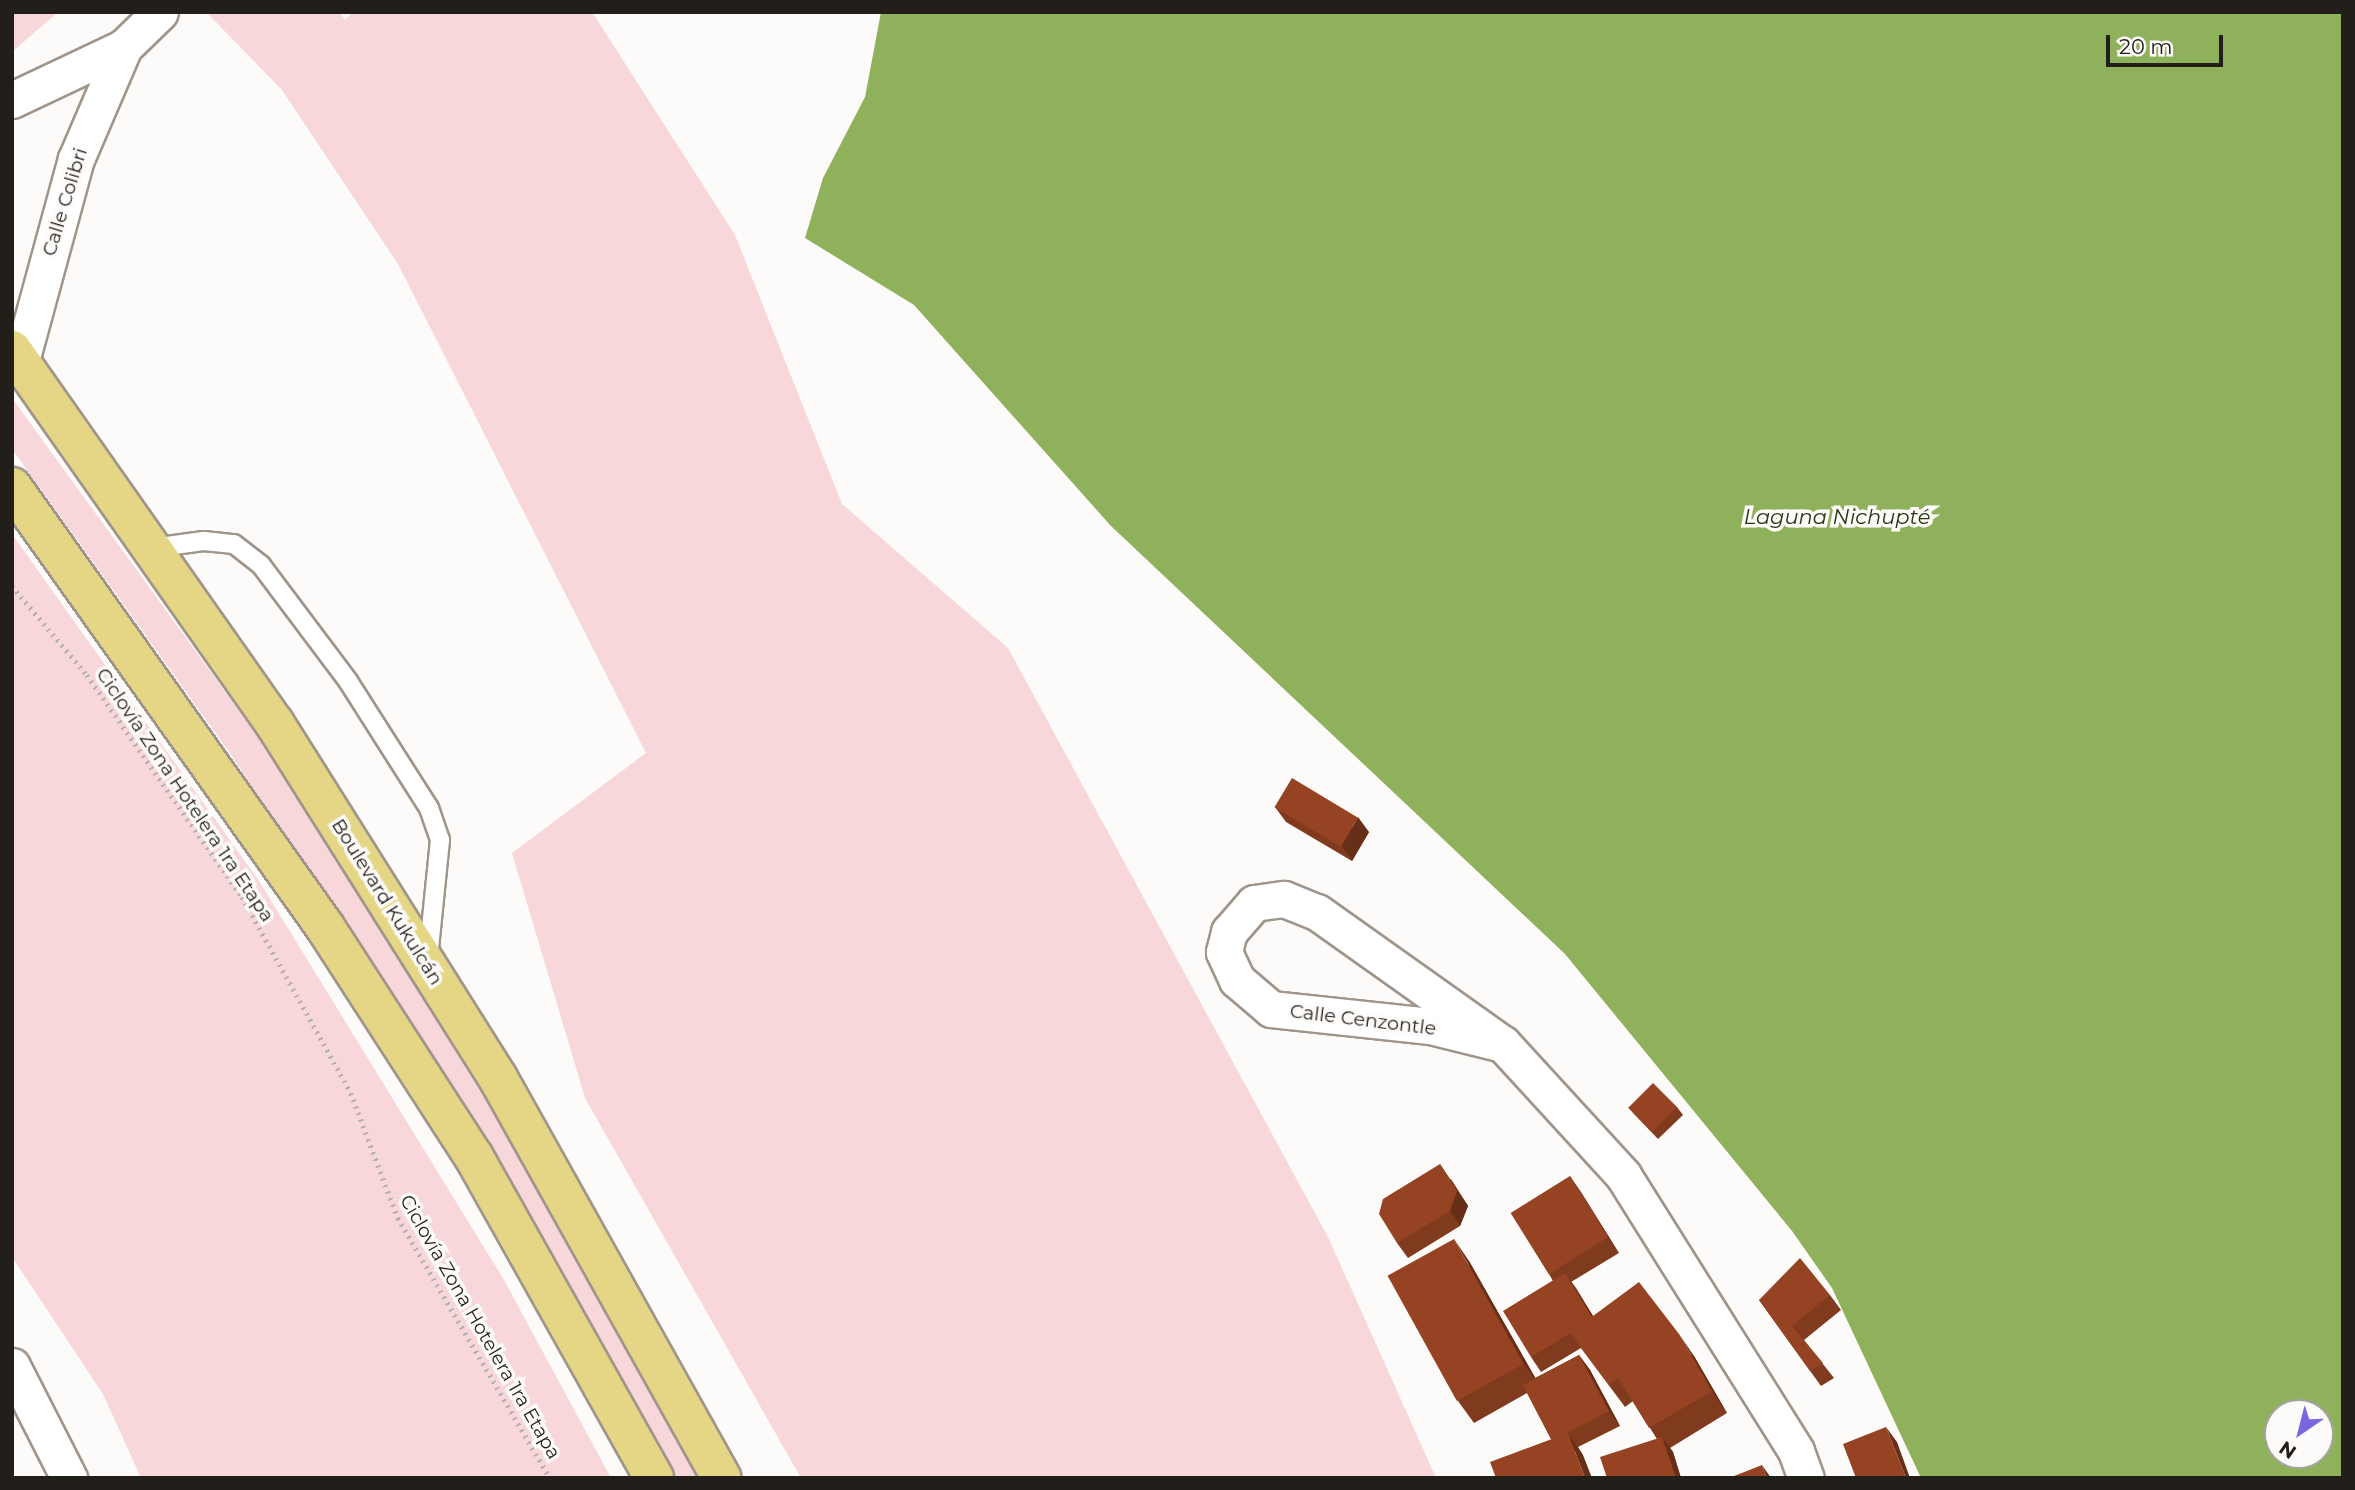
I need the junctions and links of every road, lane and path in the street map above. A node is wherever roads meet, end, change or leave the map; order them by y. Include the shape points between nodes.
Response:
1 (160, 12) edge
2 (124, 47) junction
3 (12, 100) edge
4 (16, 356) edge
5 (12, 487) edge
6 (152, 548) junction
7 (12, 586) edge
8 (427, 966) junction
9 (1503, 1044) junction
10 (12, 1366) edge
11 (69, 1478) edge
12 (550, 1478) edge
13 (654, 1478) edge
14 (722, 1478) edge
15 (1806, 1478) edge

1 - 2 street, Calle Colibri
2 - 3 street, Calle Colibri
2 - 4 street, Calle Colibri via 76,159
4 - 6 main road, Boulevard Kukulcán
5 - 13 main road via 325,927 474,1157
6 - 8 main road, Boulevard Kukulcán via 275,724
6 - 8 lane via 204,541 234,544 261,565 348,681 429,808 440,840
7 - 12 path, Ciclovía Zona Hotelera 1ra Etapa via 87,675 242,898 351,1093 398,1218
8 - 14 main road, Boulevard Kukulcán via 498,1078
9 - 9 street, Calle Cenzontle via 1317,912 1284,900 1254,903 1229,932 1224,952 1237,980 1270,1009 1430,1026
9 - 15 street, Calle Cenzontle via 1623,1175 1796,1451
10 - 11 street

